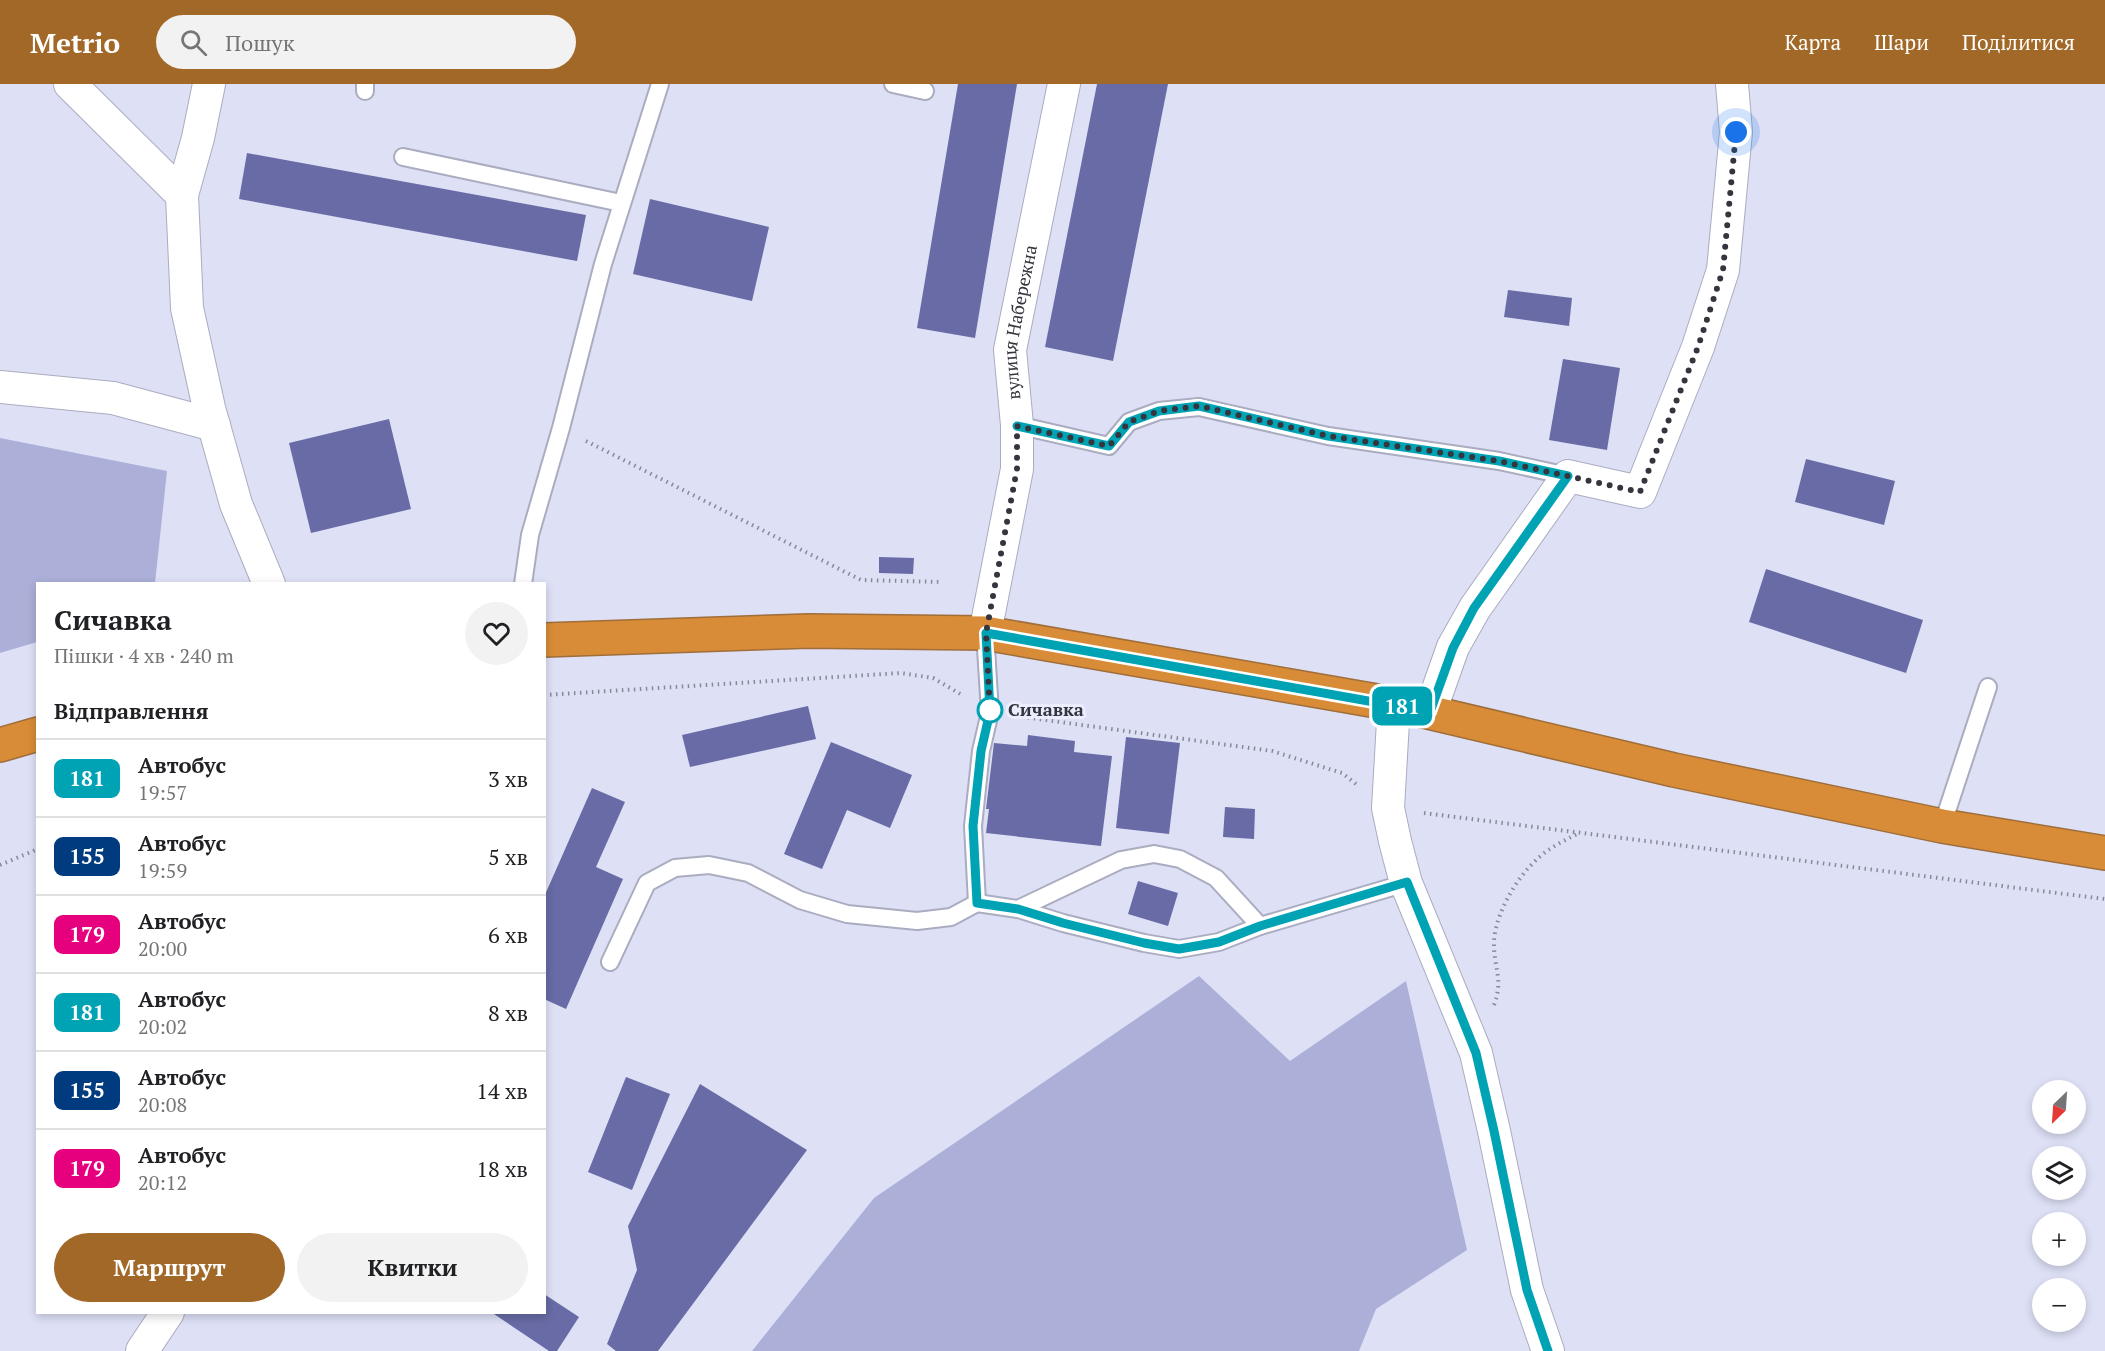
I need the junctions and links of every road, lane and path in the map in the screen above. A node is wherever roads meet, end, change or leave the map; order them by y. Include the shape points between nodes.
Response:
1 (70, 84) edge
2 (208, 84) edge
3 (660, 84) edge
4 (894, 84) edge
5 (1064, 84) edge
6 (1732, 84) edge
7 (925, 91) dead end
8 (403, 157) dead end
9 (183, 195) junction
10 (621, 203) junction
11 (0, 387) edge
12 (214, 425) junction
13 (1017, 426) junction
14 (561, 428) junction
15 (1568, 476) junction
16 (268, 582) edge
17 (523, 582) edge
18 (942, 582) dead end
19 (986, 633) junction
20 (546, 640) edge
21 (1988, 687) dead end
22 (546, 695) edge
23 (1394, 704) junction
24 (990, 712) junction
25 (1430, 712) junction
26 (36, 735) edge
27 (0, 745) edge
28 (1388, 808) junction
29 (1942, 826) junction
30 (1579, 833) junction
31 (36, 850) edge
32 (2105, 853) edge
33 (0, 865) edge
34 (1407, 882) junction
35 (2105, 899) edge
36 (977, 903) junction
37 (1018, 909) junction
38 (1260, 926) junction
39 (610, 962) dead end
40 (1476, 1053) junction
41 (167, 1314) edge
42 (142, 1351) edge
43 (1548, 1351) edge

1 - 9 street
2 - 9 street
3 - 10 lane
4 - 7 lane
5 - 13 street, вулиця Набережна via 1010,350
6 - 15 street via 1736,132 1723,270 1698,347 1640,492
8 - 10 lane
9 - 12 street via 187,309
10 - 14 lane
11 - 12 street via 113,398
12 - 16 street via 236,504
13 - 15 lane via 1109,446 1129,422 1159,411 1199,406 1328,436 1499,461
13 - 19 street, вулиця Набережна via 1017,469
14 - 17 lane via 530,535
14 - 18 path via 861,580
15 - 25 street via 1474,608 1453,648
19 - 20 highway via 809,631
19 - 23 highway
19 - 24 lane
21 - 29 lane
22 - 24 path via 901,673 933,678
23 - 25 highway
23 - 28 street
24 - 28 path via 1272,751 1342,773
24 - 36 lane via 981,751 973,826
25 - 29 highway via 1674,770
26 - 27 highway
28 - 30 path
28 - 34 street
29 - 32 highway
30 - 35 path
30 - 40 path via 1549,849 1522,874 1499,915 1494,941 1500,989
31 - 33 path
34 - 38 lane
34 - 40 street
36 - 37 lane
36 - 39 lane via 951,917 917,921 847,914 800,900 748,873 709,865 675,868 647,883
37 - 38 lane via 1179,949 1219,942
37 - 38 lane via 1121,860 1154,854 1180,859 1216,878
40 - 43 street via 1527,1290
41 - 42 street

